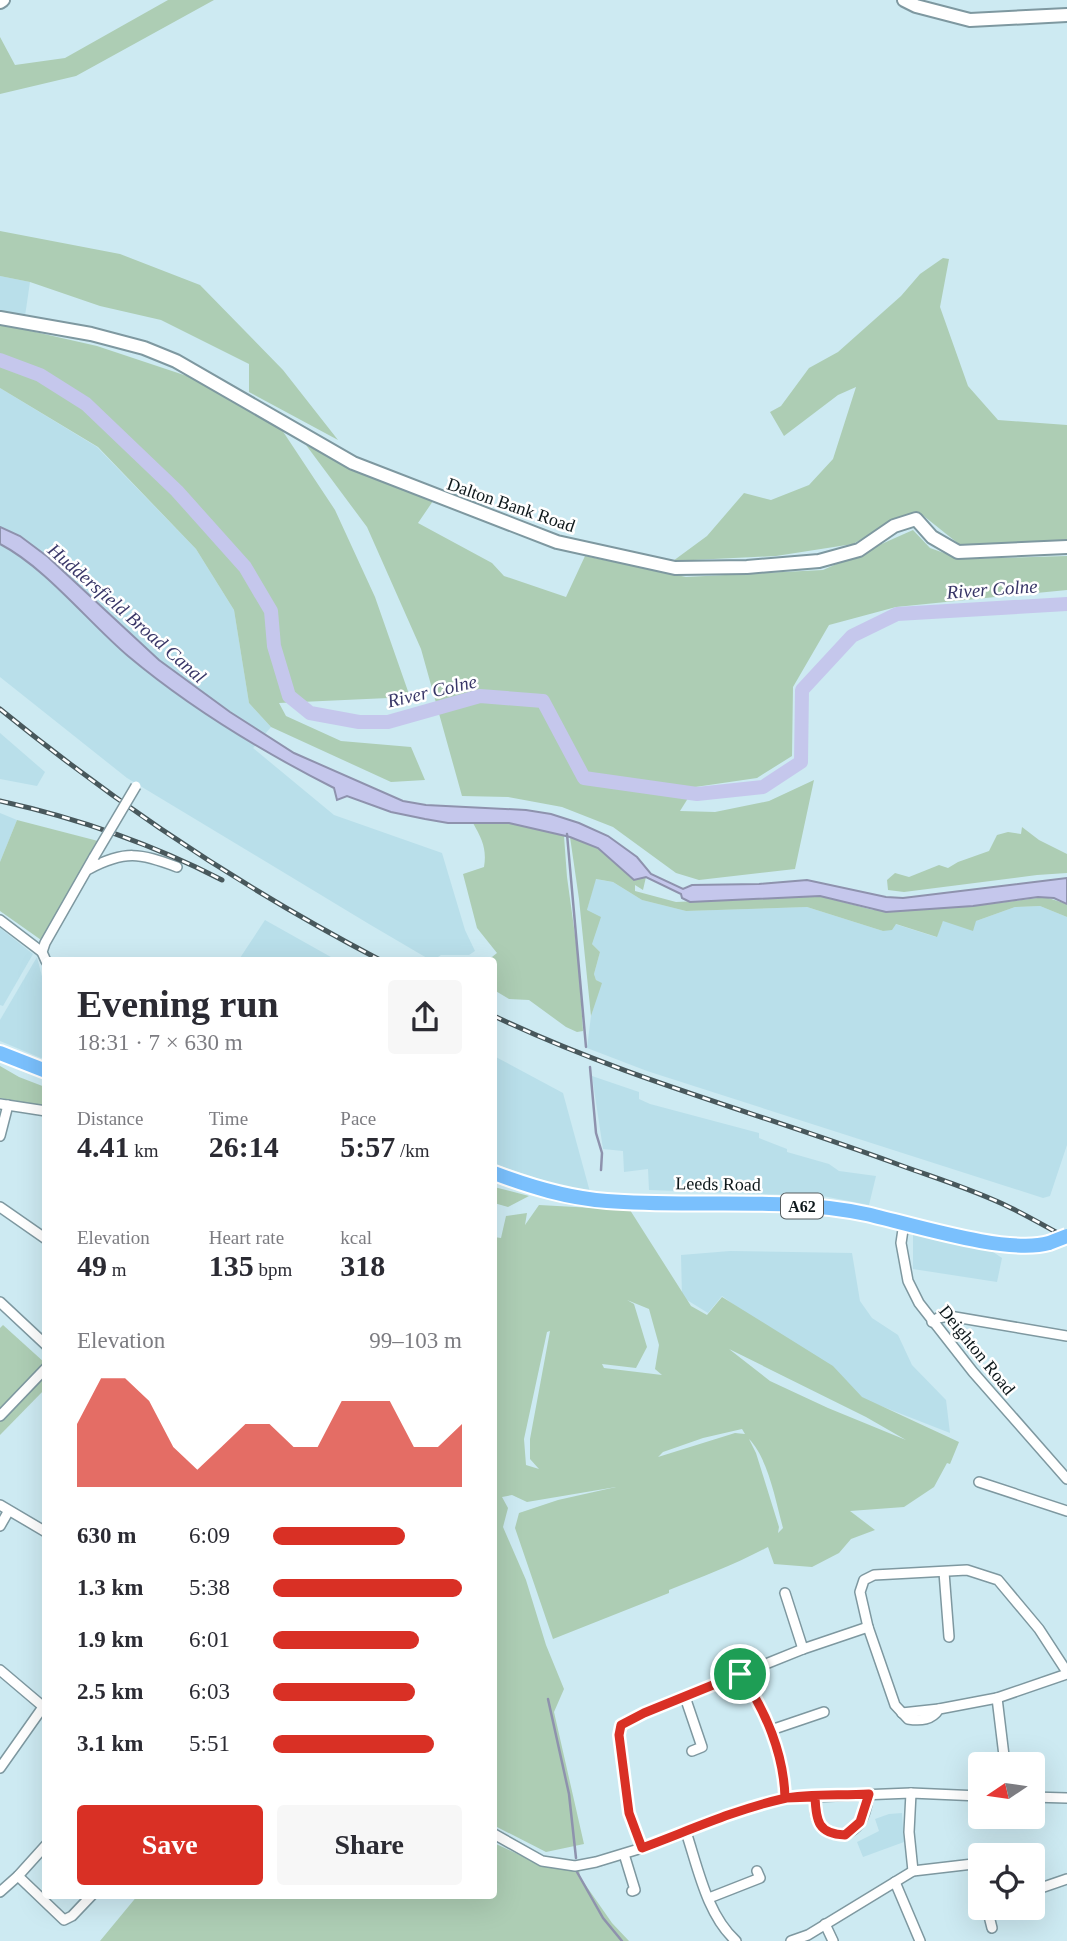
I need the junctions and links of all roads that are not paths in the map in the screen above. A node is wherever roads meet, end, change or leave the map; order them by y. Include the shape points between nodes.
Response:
1 (904, 0) edge
2 (1067, 15) edge
3 (0, 318) edge
4 (1067, 547) edge
5 (136, 786) dead end
6 (177, 867) dead end
7 (88, 870) junction
8 (0, 920) edge
9 (44, 956) edge
10 (0, 1053) edge
11 (42, 1069) edge
12 (4, 1104) edge
13 (42, 1110) edge
14 (0, 1136) edge
15 (497, 1174) edge
16 (0, 1207) edge
17 (904, 1223) junction
18 (42, 1235) edge
19 (1067, 1236) edge
20 (0, 1302) edge
21 (932, 1322) junction
22 (1067, 1336) edge
23 (42, 1342) edge
24 (42, 1372) edge
25 (0, 1416) edge
26 (1067, 1479) edge
27 (979, 1482) dead end
28 (0, 1505) edge
29 (1067, 1511) edge
30 (8, 1512) junction
31 (0, 1526) edge
32 (42, 1530) edge
33 (944, 1572) junction
34 (785, 1593) dead end
35 (868, 1627) junction
36 (949, 1637) dead end
37 (803, 1649) junction
38 (0, 1670) edge
39 (1067, 1673) edge
40 (740, 1674) junction
41 (685, 1697) junction
42 (997, 1698) junction
43 (42, 1706) edge
44 (42, 1711) edge
45 (824, 1712) dead end
46 (771, 1730) junction
47 (691, 1751) dead end
48 (1004, 1752) edge
49 (0, 1768) edge
50 (911, 1793) junction
51 (869, 1794) junction
52 (968, 1795) edge
53 (815, 1797) junction
54 (1045, 1797) edge
55 (785, 1798) junction
56 (1067, 1798) edge
57 (686, 1832) junction
58 (497, 1836) edge
59 (642, 1848) junction
60 (42, 1849) edge
61 (624, 1854) junction
62 (968, 1865) edge
63 (913, 1871) junction
64 (18, 1876) junction
65 (760, 1878) dead end
66 (1067, 1879) edge
67 (895, 1882) junction
68 (1045, 1887) edge
69 (632, 1891) dead end
70 (0, 1892) edge
71 (709, 1898) junction
72 (42, 1899) edge
73 (42, 1899) edge
74 (88, 1899) edge
75 (990, 1920) edge
76 (825, 1924) junction
77 (992, 1928) dead end
78 (736, 1941) edge
79 (791, 1941) edge
80 (833, 1941) edge
81 (920, 1941) edge

1 - 2 street via 970,20
3 - 4 street, Dalton Bank Road via 144,348 176,361 353,463 557,542 675,568 819,561 859,550 894,526 916,519 932,537 958,552
5 - 7 street, bridge
6 - 7 street via 130,855 111,858
7 - 9 street
8 - 9 street
10 - 11 main road
12 - 13 street
12 - 14 street
15 - 17 main road, Leeds Road / A62 via 551,1193 606,1201 798,1205
16 - 18 street
17 - 19 main road, Leeds Road / A62, bridge via 1013,1246 1049,1243
17 - 21 street, Deighton Road via 901,1243 908,1281
20 - 23 street
21 - 22 street via 949,1316
21 - 26 street, Deighton Road
24 - 25 street
27 - 29 street
28 - 30 street
30 - 31 street
30 - 32 street
33 - 35 street via 874,1575 864,1580 860,1592
33 - 36 street
33 - 39 street via 967,1570 999,1580
34 - 37 street
35 - 37 street
35 - 42 street via 891,1695 902,1713
37 - 40 street
38 - 43 street
39 - 42 street
40 - 41 street
40 - 46 street
41 - 47 street via 702,1747
41 - 59 street via 644,1713 620,1729 629,1813
42 - 48 street
44 - 49 street
45 - 46 street
46 - 55 street via 785,1776
50 - 51 street
50 - 52 street
50 - 63 street
51 - 53 street
51 - 53 street via 860,1822 845,1835 830,1835 821,1827
53 - 55 street
54 - 56 street
55 - 57 street
57 - 59 street
57 - 71 street
58 - 61 street via 542,1861 566,1865
59 - 61 street
60 - 64 street
61 - 69 street
62 - 63 street
63 - 67 street
64 - 70 street
64 - 73 street
65 - 71 street
66 - 68 street
67 - 76 street
67 - 81 street
71 - 78 street
72 - 74 street via 64,1920
75 - 77 street
76 - 79 street
76 - 80 street

